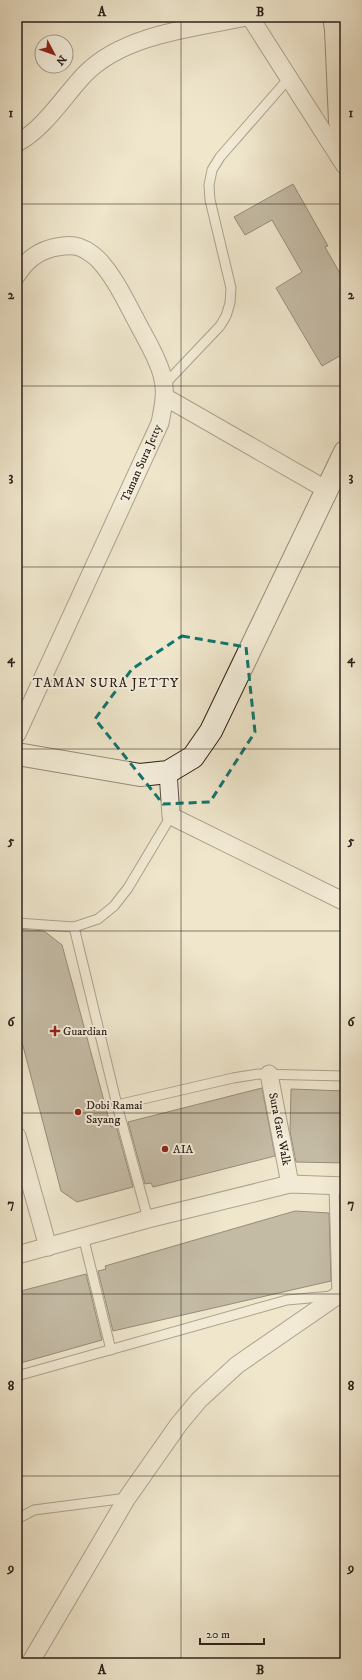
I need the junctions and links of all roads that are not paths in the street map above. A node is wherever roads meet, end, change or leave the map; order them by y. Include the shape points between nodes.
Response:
1 (247, 17) edge
2 (250, 17) edge
3 (336, 21) edge
4 (289, 78) junction
5 (17, 143) edge
6 (345, 146) edge
7 (345, 166) edge
8 (17, 275) edge
9 (164, 391) junction
10 (345, 452) edge
11 (327, 490) junction
12 (17, 734) edge
13 (17, 754) edge
14 (168, 772) junction
15 (171, 816) junction
16 (345, 902) edge
17 (17, 924) edge
18 (74, 927) junction
19 (269, 1074) junction
20 (345, 1076) edge
21 (117, 1105) junction
22 (17, 1136) edge
23 (290, 1184) junction
24 (339, 1186) edge
25 (148, 1219) junction
26 (83, 1236) junction
27 (48, 1247) junction
28 (17, 1255) edge
29 (341, 1296) edge
30 (111, 1350) junction
31 (17, 1376) edge
32 (127, 1498) junction
33 (17, 1519) edge
34 (30, 1663) edge

1 - 5 street via 158,36 108,55 86,73 27,138
2 - 4 street
3 - 6 main road via 340,122
4 - 7 street
4 - 9 lane via 220,157 212,170 210,200 230,288 230,303 220,326
8 - 9 street, Taman Sura Jetty via 34,255 47,249 64,245 79,247 91,254 112,276 154,354 162,375
9 - 11 street
9 - 12 street, Taman Sura Jetty via 160,423
10 - 11 street
11 - 14 street via 211,731 193,757
13 - 14 street via 140,775
14 - 15 street
15 - 16 street
15 - 18 lane via 128,888 114,906 98,919
17 - 18 lane
18 - 21 lane
19 - 20 lane
19 - 21 lane via 233,1078
19 - 23 street, Sura Gate Walk
21 - 25 lane
22 - 27 street
23 - 24 street
23 - 25 street
24 - 29 lane
25 - 26 street
26 - 27 street
26 - 30 lane
27 - 28 street
29 - 30 lane via 287,1300
29 - 32 street via 237,1365 215,1384 179,1424
30 - 31 lane
32 - 33 lane via 34,1510
32 - 34 street

